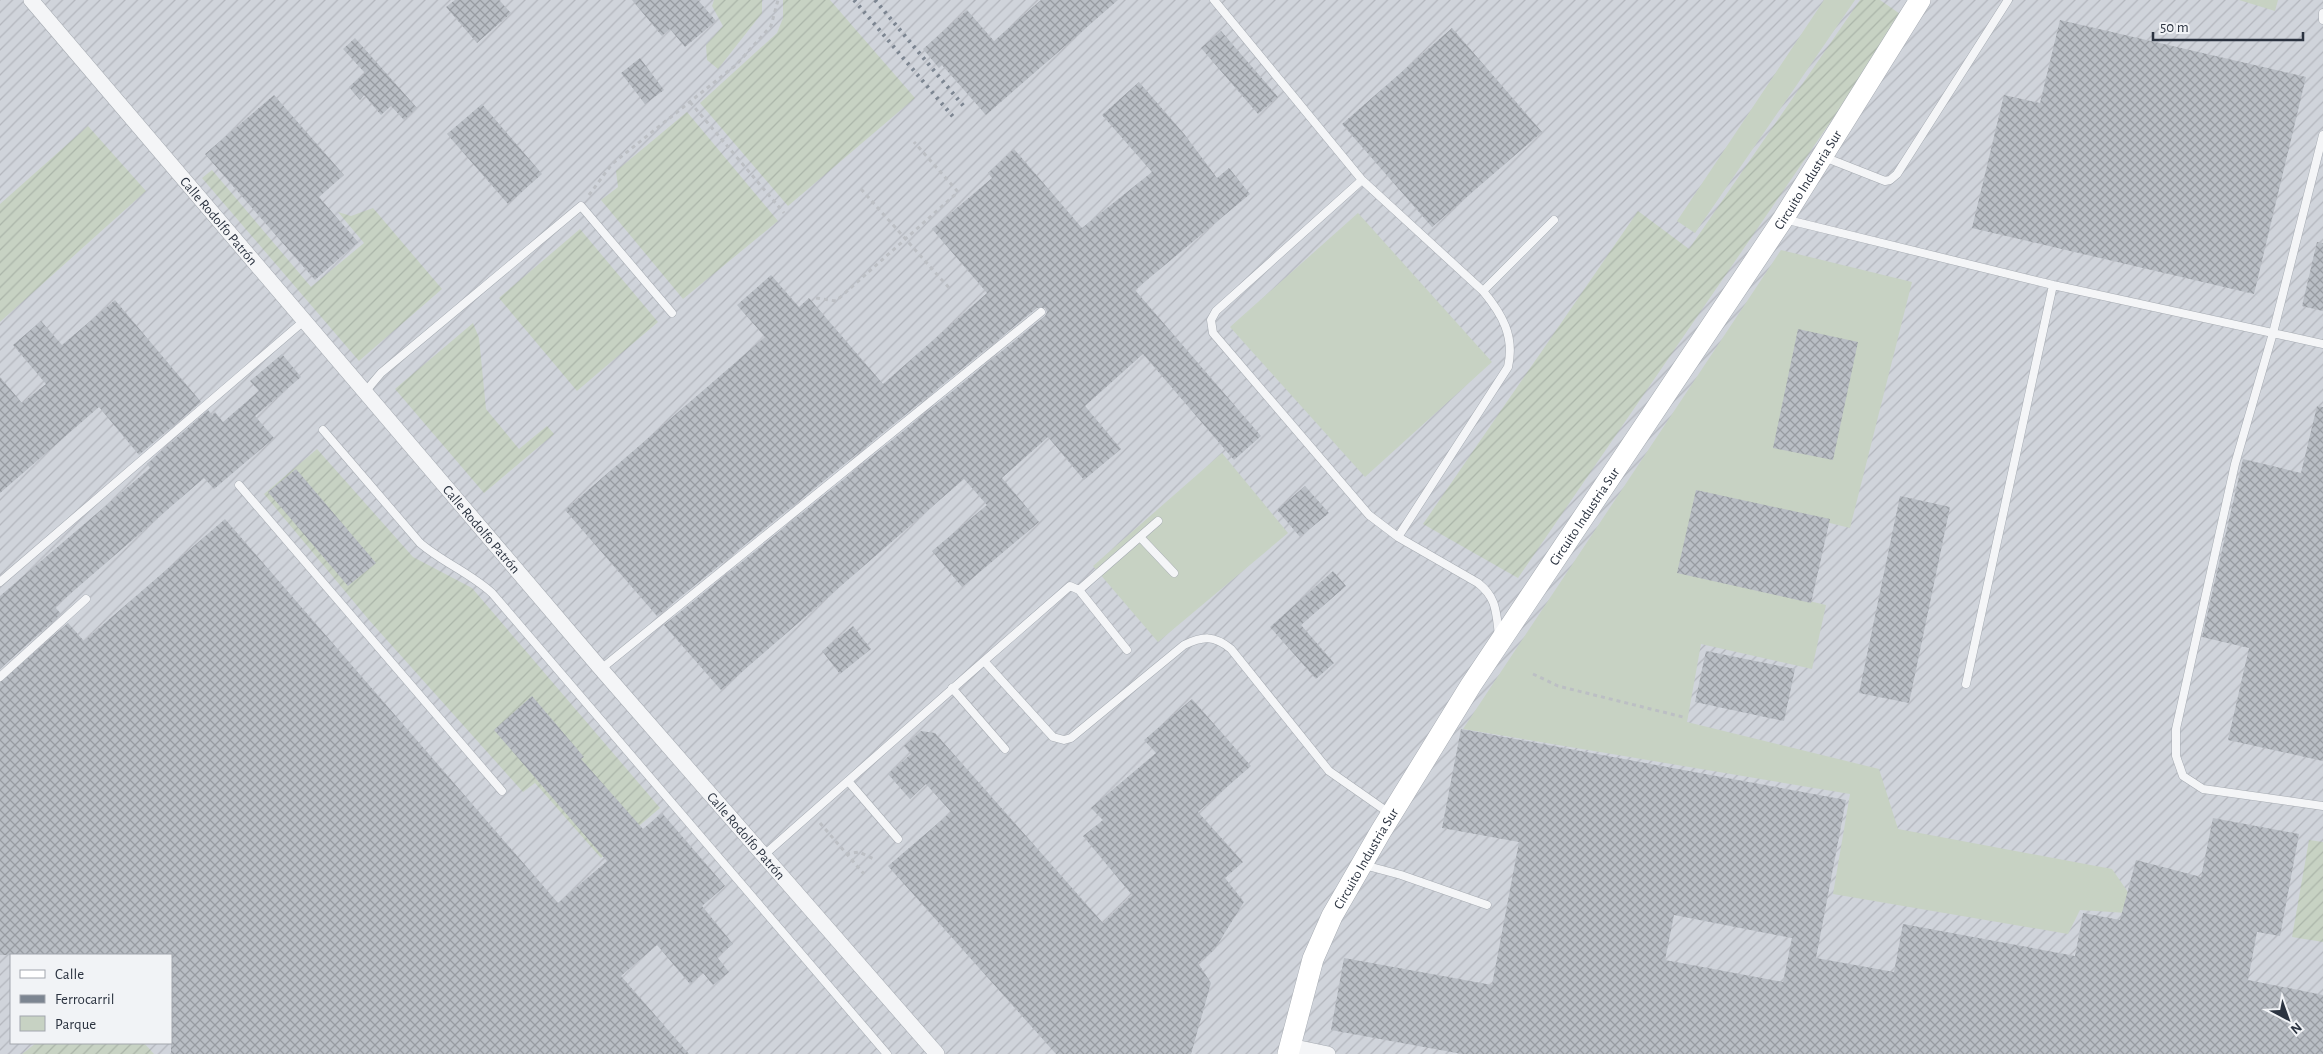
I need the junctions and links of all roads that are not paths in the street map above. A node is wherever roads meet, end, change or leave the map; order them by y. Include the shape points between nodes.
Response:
1 (31, 0) edge
2 (1214, 0) edge
3 (1920, 0) edge
4 (2008, 0) edge
5 (2323, 13) edge
6 (2323, 20) edge
7 (2323, 135) edge
8 (1822, 156) junction
9 (1362, 180) junction
10 (1783, 219) junction
11 (1554, 220) dead end
12 (2053, 285) junction
13 (1482, 291) junction
14 (1041, 312) dead end
15 (672, 313) dead end
16 (305, 320) junction
17 (2273, 333) junction
18 (2323, 344) edge
19 (365, 392) junction
20 (323, 430) dead end
21 (239, 485) dead end
22 (1158, 521) dead end
23 (1140, 537) junction
24 (1398, 538) junction
25 (1174, 574) dead end
26 (0, 582) edge
27 (1079, 590) junction
28 (86, 599) dead end
29 (1500, 642) junction
30 (1127, 650) dead end
31 (984, 661) junction
32 (601, 669) junction
33 (0, 678) edge
34 (1966, 684) dead end
35 (952, 688) junction
36 (1005, 749) dead end
37 (848, 781) junction
38 (502, 791) dead end
39 (2323, 806) edge
40 (1391, 814) junction
41 (898, 839) dead end
42 (764, 855) junction
43 (1362, 864) junction
44 (1487, 905) dead end
45 (1289, 1050) edge
46 (931, 1052) edge
47 (887, 1054) edge
48 (1328, 1054) edge

1 - 16 street, Calle Rodolfo Patrón
2 - 9 lane
3 - 8 main road, Circuito Industria Sur
4 - 8 lane via 1897,174 1890,180 1884,181
5 - 6 lane
7 - 17 lane
8 - 10 main road, Circuito Industria Sur
9 - 13 lane
9 - 24 lane via 1216,311 1211,320 1213,333 1369,515
10 - 12 lane
10 - 29 main road, Circuito Industria Sur
11 - 13 lane
12 - 17 lane
12 - 34 lane
13 - 24 lane via 1500,312 1505,326 1511,347 1508,367
14 - 32 lane
15 - 19 lane via 581,206 381,373
16 - 19 street, Calle Rodolfo Patrón
16 - 26 lane
17 - 18 lane
17 - 39 lane via 2236,464 2176,729 2176,756 2183,776 2203,788
19 - 32 street, Calle Rodolfo Patrón
20 - 47 lane via 420,543 492,593
21 - 38 lane
22 - 23 lane
23 - 25 lane
23 - 27 lane
24 - 29 lane via 1489,592 1495,604
27 - 30 lane
27 - 31 lane via 1067,588
28 - 33 lane
29 - 40 main road, Circuito Industria Sur
31 - 35 lane
31 - 40 lane via 1053,737 1064,740 1071,738 1184,645 1198,638 1210,637 1221,641 1231,649 1329,771
32 - 42 street, Calle Rodolfo Patrón
35 - 36 lane
35 - 37 lane
37 - 41 lane
37 - 42 lane
40 - 43 main road, Circuito Industria Sur
42 - 46 street, Calle Rodolfo Patrón
43 - 44 lane
43 - 45 main road, Circuito Industria Sur via 1332,916 1313,959
45 - 48 street

